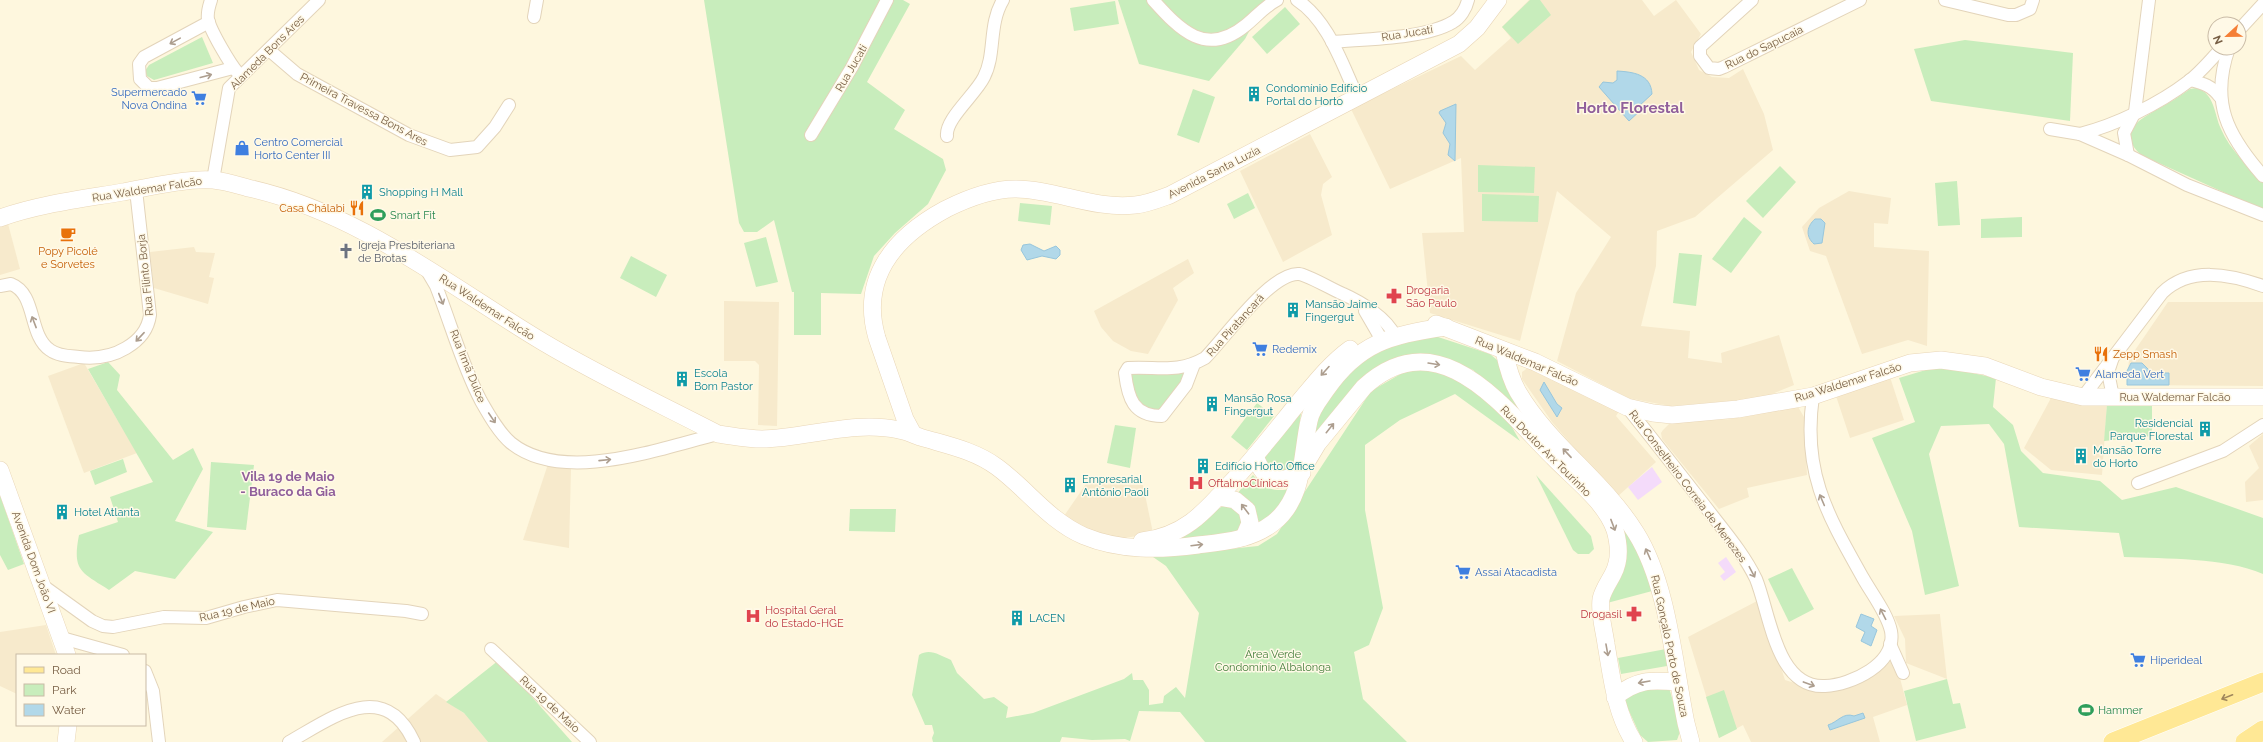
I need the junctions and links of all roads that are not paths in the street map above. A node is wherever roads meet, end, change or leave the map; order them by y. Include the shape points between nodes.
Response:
1 (211, 0) edge
2 (319, 0) edge
3 (537, 0) edge
4 (887, 0) edge
5 (1003, 0) edge
6 (1153, 0) edge
7 (1277, 0) edge
8 (1297, 0) edge
9 (1468, 0) edge
10 (1752, 0) edge
11 (1860, 0) edge
12 (1945, 0) edge
13 (2033, 0) edge
14 (2149, 0) edge
15 (1497, 3) edge
16 (2263, 4) edge
17 (534, 17) dead end
18 (2247, 21) edge
19 (209, 22) junction
20 (1332, 42) junction
21 (269, 50) junction
22 (2214, 56) edge
23 (2227, 56) edge
24 (237, 72) junction
25 (2190, 80) junction
26 (2220, 97) junction
27 (1358, 98) junction
28 (509, 105) dead end
29 (2135, 112) junction
30 (2050, 129) dead end
31 (2080, 134) junction
32 (812, 135) dead end
33 (947, 136) dead end
34 (2128, 155) junction
35 (2263, 176) edge
36 (213, 180) junction
37 (136, 190) junction
38 (2263, 215) edge
39 (0, 218) edge
40 (423, 264) junction
41 (0, 286) edge
42 (2263, 286) edge
43 (1387, 334) junction
44 (1504, 351) junction
45 (2114, 357) junction
46 (1524, 358) junction
47 (1194, 364) junction
48 (1813, 396) junction
49 (2083, 397) junction
50 (2263, 397) edge
51 (2113, 398) junction
52 (1525, 403) junction
53 (1628, 407) junction
54 (903, 409) junction
55 (2263, 425) edge
56 (855, 427) junction
57 (912, 432) junction
58 (718, 434) junction
59 (935, 440) junction
60 (1256, 456) junction
61 (0, 470) edge
62 (1302, 473) junction
63 (2138, 483) dead end
64 (1218, 497) junction
65 (1244, 537) junction
66 (1119, 545) junction
67 (42, 585) junction
68 (422, 614) dead end
69 (62, 638) junction
70 (1890, 644) junction
71 (492, 649) dead end
72 (67, 654) edge
73 (119, 654) edge
74 (1903, 673) dead end
75 (146, 674) edge
76 (1678, 682) junction
77 (2263, 682) edge
78 (1615, 697) junction
79 (68, 726) edge
80 (2263, 730) edge
81 (2263, 739) edge
82 (1688, 740) edge
83 (66, 742) edge
84 (159, 742) edge
85 (289, 742) edge
86 (414, 742) edge
87 (590, 742) edge
88 (1634, 742) edge
89 (2113, 742) edge
90 (2245, 742) edge
91 (2256, 742) edge

1 - 19 street
2 - 21 street, Alameda Bons Ares
3 - 17 street
4 - 32 street, Rua Jucati
5 - 33 street via 996,13 985,76 949,125
6 - 7 street via 1185,32 1209,40 1233,33
8 - 20 street via 1310,12
9 - 20 street, Rua Jucati via 1461,15 1453,22 1430,31
10 - 11 street, Rua do Sapucaia via 1700,47 1700,56 1709,68 1724,67
12 - 13 street via 2008,15 2030,9
14 - 29 street
15 - 27 street, Avenida Santa Luzia via 1477,28 1459,44
16 - 18 street
19 - 24 street
19 -> 24 street via 144,57 139,64 140,79 149,88 157,88
20 - 27 street
21 - 24 street, Alameda Bons Ares
21 - 28 street, Primeira Travessa Bons Ares via 297,74 436,147 450,150 477,147
22 - 25 street
23 - 26 street via 2221,76
24 - 36 street, Alameda Bons Ares via 227,92
25 - 26 street via 2208,85
25 - 29 street
26 - 35 street via 2232,136
27 - 54 street, Avenida Santa Luzia via 1186,188 1151,201 1135,205 1103,204 1032,189 996,190 956,204 923,224 908,235 887,259 879,274 872,303 874,326
29 - 31 street via 2116,122
29 - 34 street via 2124,133
30 - 31 street
31 - 34 street
34 - 38 street via 2187,186
36 - 37 street, Rua Waldemar Falcão
36 - 40 street, Rua Waldemar Falcão via 280,195 323,212
37 - 39 street, Rua Waldemar Falcão via 43,206
37 -> 41 street, Rua Filinto Borja via 150,315 146,330 128,347 100,358 58,354 49,350 42,342 23,291 11,284
40 - 58 street, Rua Waldemar Falcão via 480,304 546,344
40 -> 58 street, Rua Irmã Dulce via 436,286 481,401 498,428 521,450 558,461 584,462 614,459
42 - 45 street via 2218,274 2178,280 2162,293
43 - 44 street, Rua Waldemar Falcão via 1446,327
43 - 47 street, Rua Piratancará via 1362,305 1307,277 1291,275 1256,300 1205,358
43 -> 60 street, Rua Waldemar Falcão via 1355,346 1330,365
43 - 62 street, Rua Waldemar Falcão via 1350,362 1311,411
44 - 46 street, Rua Waldemar Falcão
44 - 52 street, Rua Gonçalo Porto de Souza via 1514,382
45 - 49 street
45 - 51 street via 2108,372
46 - 52 street, Rua Gonçalo Porto de Souza via 1516,372 1516,381
46 - 53 street, Rua Waldemar Falcão
47 - 47 street, Rua Piratancará via 1169,370 1128,368 1125,373 1132,401 1140,412 1150,416 1162,416 1186,385
48 - 49 street, Rua Waldemar Falcão via 1905,365 1941,360 1985,366 2041,387
48 - 53 street, Rua Waldemar Falcão via 1775,404 1698,414 1653,413
70 -> 48 street via 1891,632 1885,617 1820,496 1810,450
49 - 51 street, Rua Waldemar Falcão
50 - 51 street, Rua Waldemar Falcão
76 -> 52 street, Rua Gonçalo Porto de Souza via 1660,588 1645,548 1629,522
53 -> 70 street, Rua Conselheiro Correia de Menezes via 1746,561 1762,594 1786,666 1799,680 1816,686 1837,685 1878,663 1886,656
54 - 56 street, Rua Waldemar Falcão via 886,418
54 - 57 street via 905,420
54 - 59 street, Rua Waldemar Falcão via 918,430
55 - 63 street via 2223,451
56 - 57 street, Rua Waldemar Falcão
56 - 58 street, Rua Waldemar Falcão via 763,439
57 - 59 street, Rua Waldemar Falcão via 920,437
59 - 66 street, Rua Waldemar Falcão via 969,452 996,466 1068,528 1100,541
60 - 62 street via 1261,470 1273,479 1287,479
60 - 64 street, Rua Waldemar Falcão
61 - 67 street, Avenida Dom João VI
62 - 65 street, Rua Waldemar Falcão via 1281,516 1266,528
62 -> 78 street, Rua Doutor Arx Tourinho via 1310,456 1327,432 1364,387 1383,373 1408,364 1433,363 1458,370 1470,378 1593,498 1610,519 1615,531 1618,553 1614,573 1601,597 1601,614
65 -> 64 street via 1250,524 1247,510 1235,500
64 - 66 street, Rua Waldemar Falcão via 1194,521 1167,536
66 -> 65 street, Rua Waldemar Falcão via 1158,549 1219,543
67 - 68 street, Rua 19 de Maio via 92,621 113,627 164,617 206,618 277,600
67 - 69 street, Avenida Dom João VI
69 - 72 street, Avenida Dom João VI
69 - 73 street
70 - 74 street
71 - 87 street, Rua 19 de Maio
75 - 84 street via 153,691
76 -> 78 street via 1654,680 1636,683
76 - 82 street, Rua Gonçalo Porto de Souza
77 -> 89 main road
78 - 88 street, Rua Doutor Arx Tourinho via 1623,723
79 - 83 street
80 - 90 main road
81 - 91 main road
85 - 86 street via 351,709 367,706 390,711 403,723

